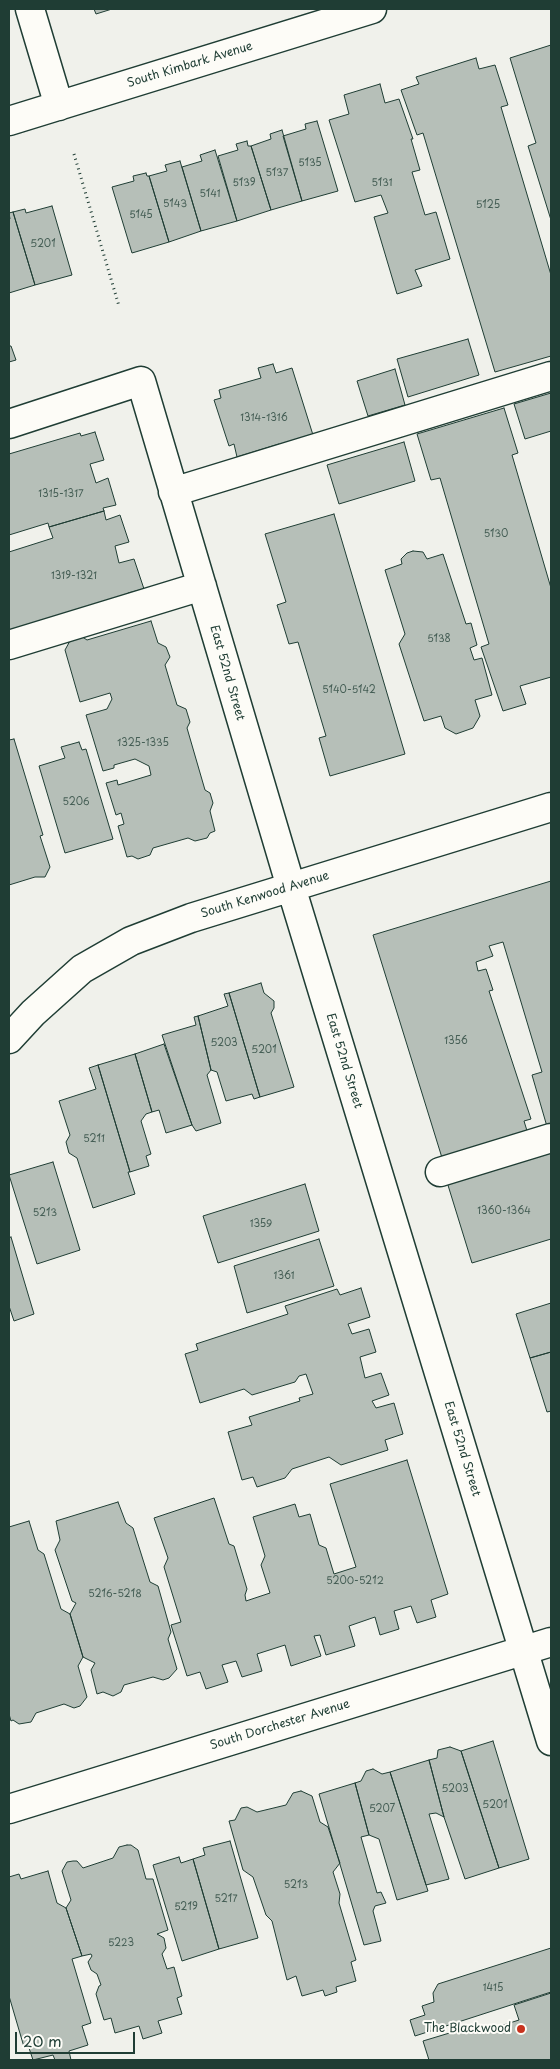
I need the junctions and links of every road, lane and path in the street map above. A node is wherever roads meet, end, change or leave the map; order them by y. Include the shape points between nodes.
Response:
1 (30, 9) edge
2 (372, 9) edge
3 (59, 106) junction
4 (9, 121) edge
5 (74, 154) dead end
6 (119, 306) dead end
7 (551, 376) edge
8 (9, 424) edge
9 (173, 492) junction
10 (202, 586) junction
11 (9, 646) edge
12 (551, 807) edge
13 (291, 887) junction
14 (9, 1039) edge
15 (551, 1138) edge
16 (440, 1172) dead end
17 (551, 1642) edge
18 (524, 1650) junction
19 (551, 1741) edge
20 (9, 1809) edge

1 - 3 street
2 - 3 street, South Kimbark Avenue
3 - 4 street, South Kimbark Avenue
5 - 6 path
7 - 9 street
8 - 9 street, East 52nd Street via 141,381
9 - 10 street, East 52nd Street
10 - 11 street
10 - 13 street, East 52nd Street
12 - 13 street, South Kenwood Avenue
13 - 14 street, South Kenwood Avenue via 191,918 131,941 82,969
13 - 18 street, East 52nd Street
15 - 16 street
17 - 18 street, South Dorchester Avenue
18 - 19 street, East 52nd Street
18 - 20 street, South Dorchester Avenue

